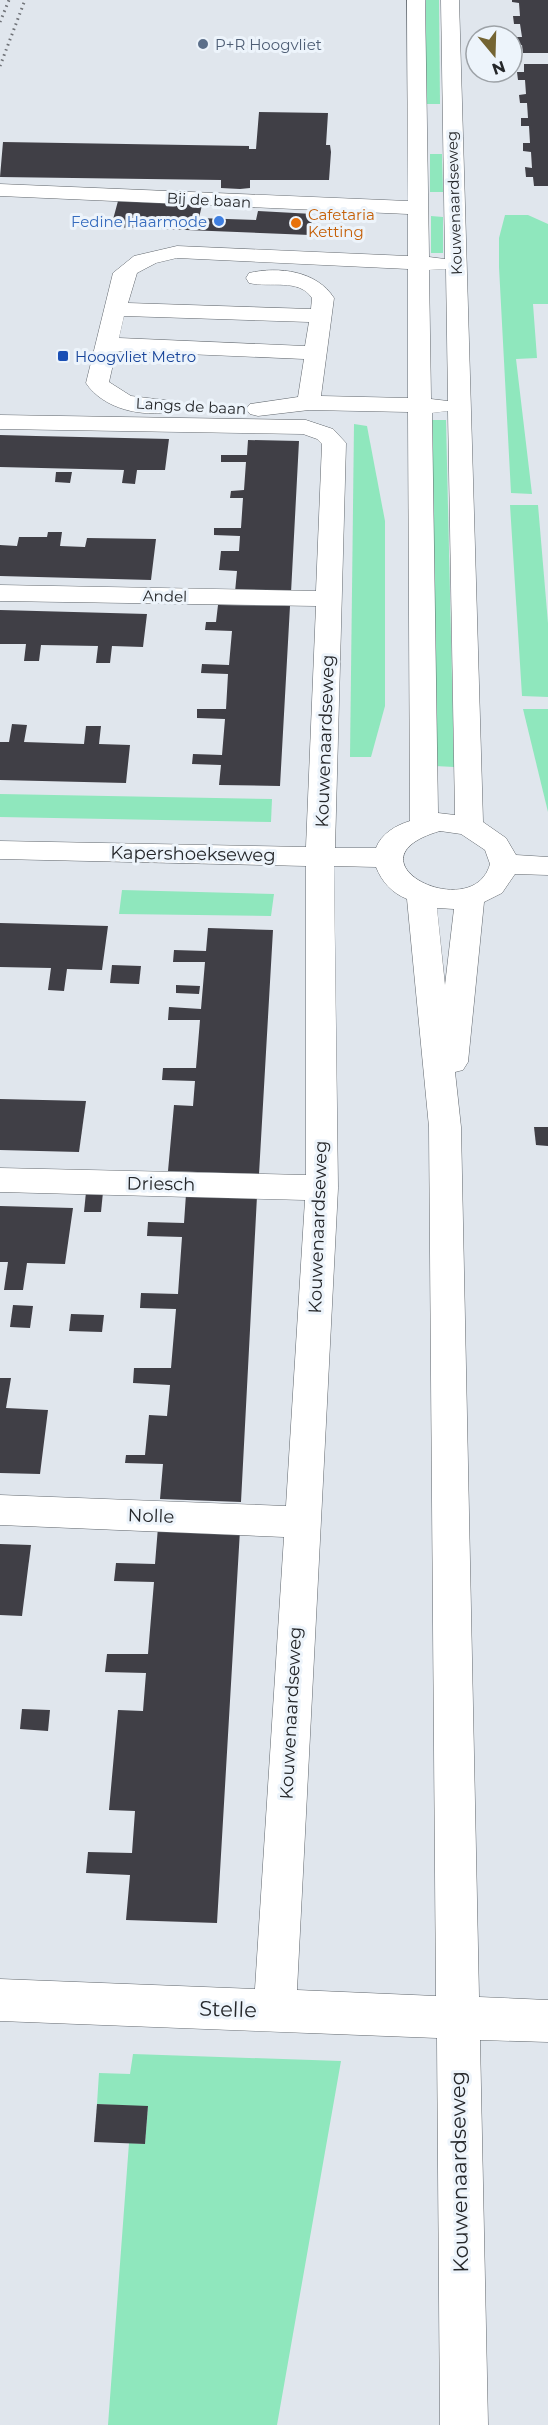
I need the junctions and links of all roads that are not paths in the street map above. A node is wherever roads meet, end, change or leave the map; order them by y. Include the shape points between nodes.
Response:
1 (416, 0) edge
2 (450, 0) edge
3 (0, 190) edge
4 (417, 208) junction
5 (418, 263) junction
6 (456, 264) junction
7 (169, 274) dead end
8 (241, 277) dead end
9 (115, 308) junction
10 (319, 325) junction
11 (309, 403) junction
12 (419, 405) junction
13 (459, 406) junction
14 (0, 422) edge
15 (334, 443) joint
16 (0, 593) edge
17 (330, 599) junction
18 (424, 825) junction
19 (470, 827) junction
20 (0, 850) edge
21 (321, 856) junction
22 (387, 858) junction
23 (504, 864) junction
24 (548, 866) edge
25 (421, 895) junction
26 (470, 897) junction
27 (445, 1127) junction
28 (0, 1180) edge
29 (322, 1188) junction
30 (0, 1510) edge
31 (302, 1522) junction
32 (0, 2000) edge
33 (274, 2010) junction
34 (456, 2017) junction
35 (548, 2021) edge
36 (464, 2425) edge

1 - 4 street, Kouwenaardseweg
2 - 6 street, Kouwenaardseweg
3 - 4 street, Bij de baan
4 - 5 street, Kouwenaardseweg
5 - 6 street
5 - 9 street via 162,254 131,265
5 - 12 street, Kouwenaardseweg
6 - 13 street, Kouwenaardseweg
7 - 9 street
8 - 10 street via 300,280 311,285
9 - 10 street
9 - 10 street
9 - 11 street, Langs de baan via 97,383 124,402 267,410
10 - 11 street
11 - 12 street, Langs de baan
12 - 13 street
12 - 18 street, Kouwenaardseweg
13 - 19 street, Kouwenaardseweg
14 - 15 street, Langs de baan via 306,427 325,434
15 - 17 street, Kouwenaardseweg
16 - 17 street, Andel
17 - 21 street, Kouwenaardseweg
18 - 19 street via 439,822
18 - 22 street via 394,841
19 - 23 street via 492,839
20 - 21 street, Kapershoekseweg
21 - 22 street, Kapershoekseweg
21 - 29 street, Kouwenaardseweg
22 - 25 street via 392,876 399,884
23 - 24 street
23 - 26 street via 496,882
25 - 26 street
25 - 27 street, Kouwenaardseweg
26 - 27 street, Kouwenaardseweg
27 - 34 street, Kouwenaardseweg
28 - 29 street, Driesch
29 - 31 street, Kouwenaardseweg
30 - 31 street, Nolle
31 - 33 street, Kouwenaardseweg
32 - 33 street, Stelle
33 - 34 street, Stelle
34 - 35 street, Stelle
34 - 36 street, Kouwenaardseweg

